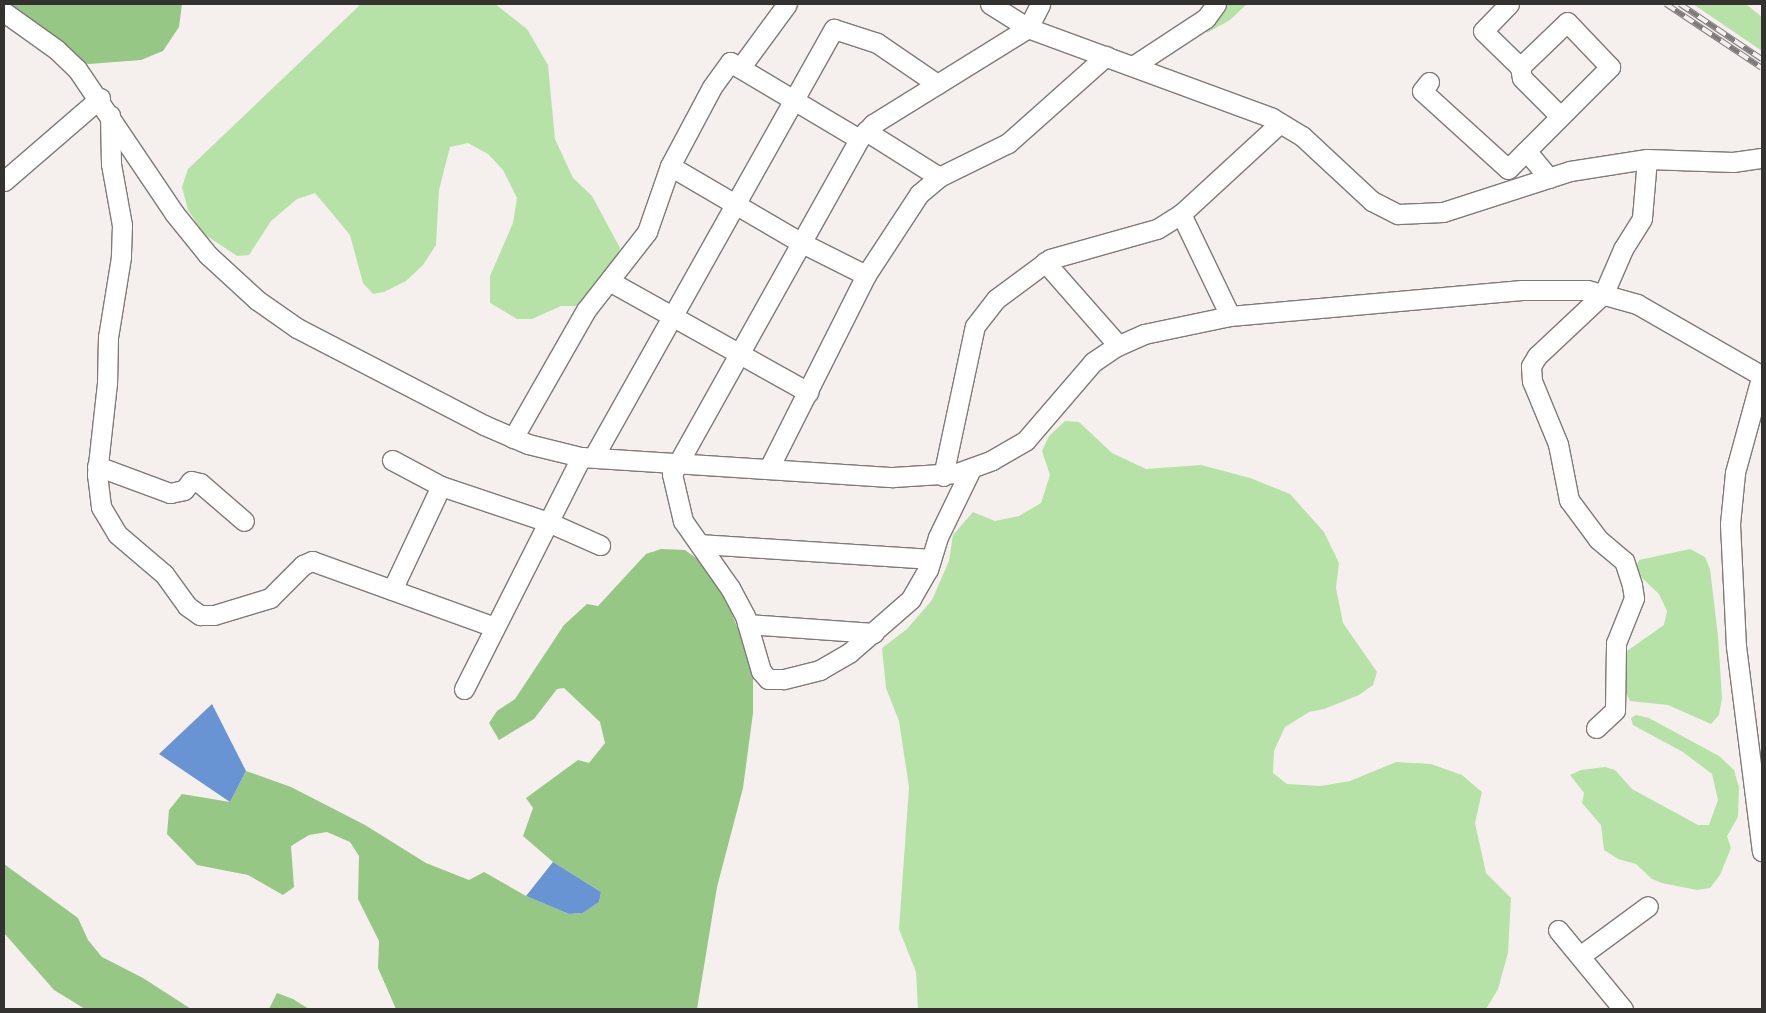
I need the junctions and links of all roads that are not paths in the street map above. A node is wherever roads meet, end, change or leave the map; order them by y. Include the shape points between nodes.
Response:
1 (8, 4) edge
2 (786, 4) edge
3 (990, 4) edge
4 (1040, 4) edge
5 (1216, 4) edge
6 (1509, 4) edge
7 (4, 12) edge
8 (21, 23) junction
9 (1028, 28) junction
10 (4, 32) edge
11 (1106, 56) junction
12 (1133, 66) junction
13 (1520, 67) junction
14 (740, 68) junction
15 (1429, 82) dead end
16 (937, 84) junction
17 (792, 100) junction
18 (105, 106) junction
19 (1560, 116) junction
20 (1280, 123) junction
21 (863, 135) junction
22 (1526, 151) junction
23 (1762, 158) edge
24 (1647, 159) junction
25 (670, 166) junction
26 (939, 177) junction
27 (1549, 178) junction
28 (4, 181) edge
29 (734, 203) junction
30 (1181, 214) junction
31 (800, 242) junction
32 (1045, 262) junction
33 (866, 275) junction
34 (611, 282) junction
35 (1604, 294) junction
36 (1230, 316) junction
37 (670, 317) junction
38 (1118, 345) junction
39 (737, 354) junction
40 (1762, 376) edge
41 (808, 392) junction
42 (513, 438) junction
43 (588, 457) junction
44 (392, 460) dead end
45 (676, 462) junction
46 (97, 466) junction
47 (769, 468) junction
48 (971, 469) junction
49 (942, 476) junction
50 (441, 486) junction
51 (244, 521) dead end
52 (548, 522) junction
53 (700, 544) junction
54 (600, 545) dead end
55 (931, 558) junction
56 (392, 590) junction
57 (748, 624) junction
58 (494, 627) junction
59 (874, 633) junction
60 (464, 689) dead end
61 (1596, 728) dead end
62 (1762, 851) edge
63 (1648, 906) dead end
64 (1558, 930) dead end
65 (1580, 956) junction
66 (1623, 1009) edge

1 - 8 street
2 - 14 street
3 - 9 street
4 - 9 street
5 - 12 street via 1206,18
6 - 13 street via 1483,31
7 - 8 street
8 - 10 street
8 - 18 street via 78,69
9 - 11 street
9 - 16 street
11 - 12 street
11 - 26 street via 1008,143
12 - 20 street
13 - 19 street via 1522,78
13 - 19 street via 1567,22 1610,67
14 - 17 street
14 - 25 street via 730,62 712,87
15 - 22 street via 1422,92 1508,168
16 - 17 street via 876,43 834,29
16 - 21 street
17 - 21 street
17 - 29 street
18 - 28 street
18 - 42 street via 174,213 208,255 257,300 297,328 367,367
18 - 46 street via 122,225
19 - 22 street
20 - 27 street via 1302,136 1372,201 1398,214 1443,212
20 - 30 street
21 - 26 street
21 - 31 street
22 - 27 street
23 - 24 street via 1733,162
24 - 27 street via 1570,171
24 - 35 street via 1642,218 1623,249
25 - 29 street
25 - 34 street via 646,232
26 - 33 street via 919,194
29 - 31 street
29 - 37 street
30 - 32 street via 1157,229
30 - 36 street
31 - 33 street
31 - 39 street
32 - 38 street
32 - 49 street via 996,299 974,326
33 - 41 street
34 - 37 street
34 - 42 street via 586,310
35 - 36 street via 1587,290 1522,290
35 - 40 street via 1656,313
35 - 61 street via 1537,356 1531,366 1532,381 1558,444 1569,500 1598,539 1624,561 1632,585 1634,598 1616,643 1616,710
36 - 38 street via 1158,330
37 - 39 street
37 - 43 street
38 - 48 street via 1093,362 1026,440
39 - 41 street
39 - 45 street
40 - 62 street via 1735,473 1730,524 1736,646
41 - 47 street
42 - 43 street
43 - 45 street
43 - 52 street
44 - 50 street
45 - 47 street
45 - 53 street via 672,474 683,521
46 - 51 street via 170,493 184,490 191,481 200,483
46 - 56 street via 101,507 117,534 164,574 187,606 200,615 214,615 270,598 303,565 312,561
47 - 49 street
48 - 49 street
48 - 55 street via 938,536
50 - 52 street
50 - 56 street
52 - 54 street
52 - 58 street
53 - 55 street
53 - 57 street via 730,588
55 - 59 street via 911,600
56 - 58 street
57 - 59 street
57 - 59 street via 761,671 768,678 783,679 820,670
58 - 60 street
63 - 65 street
64 - 65 street
65 - 66 street

